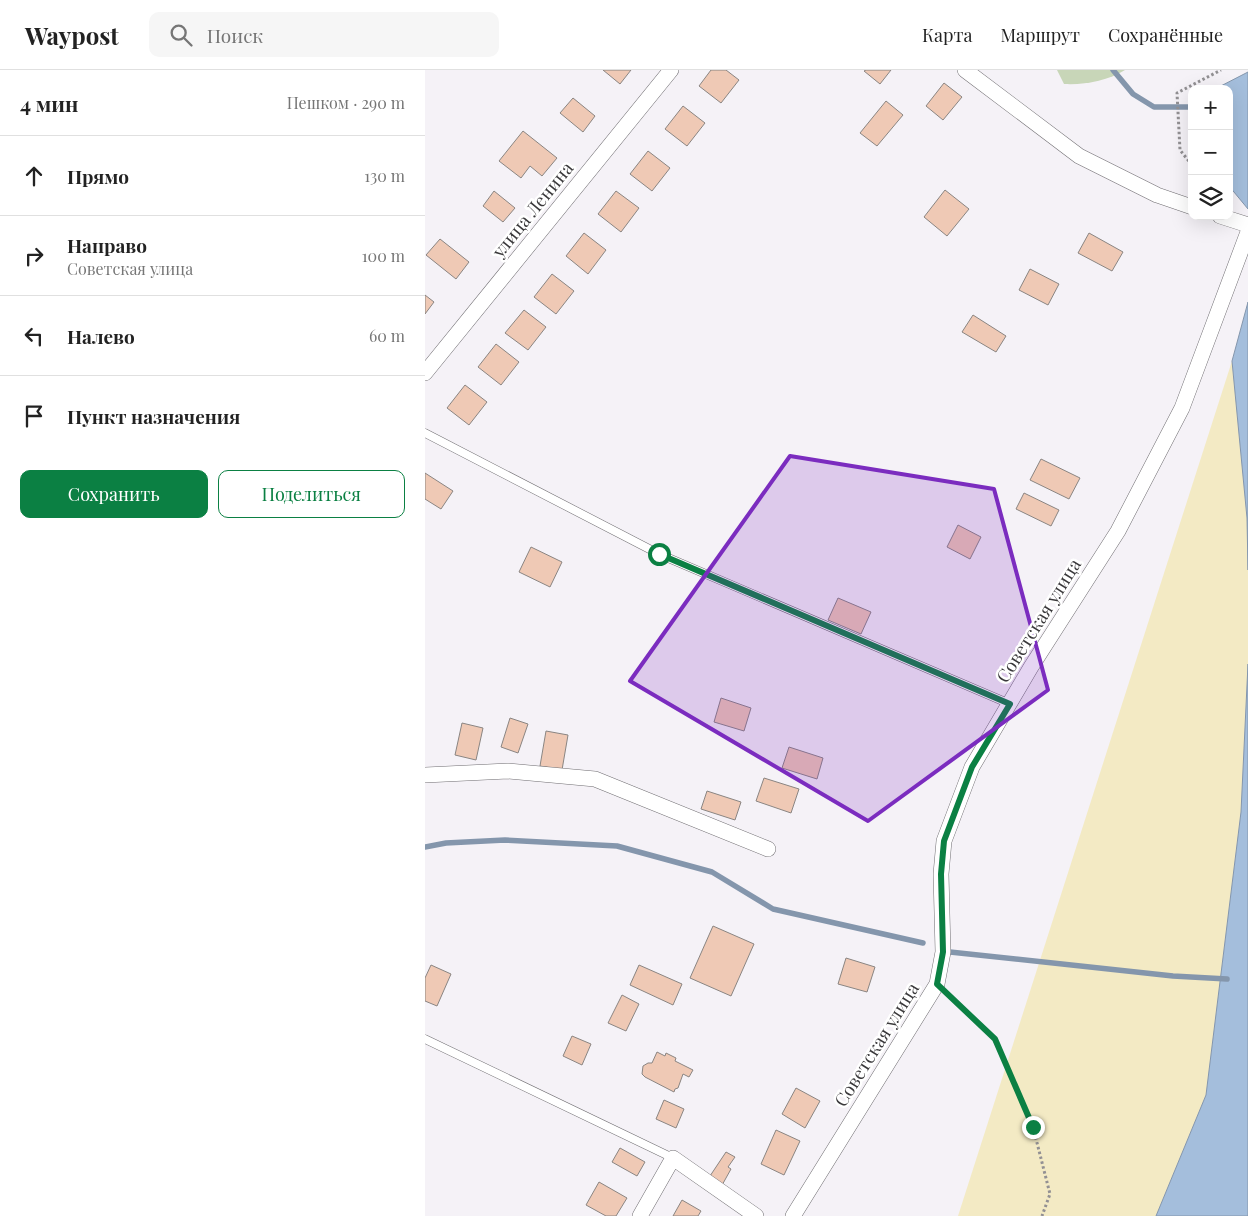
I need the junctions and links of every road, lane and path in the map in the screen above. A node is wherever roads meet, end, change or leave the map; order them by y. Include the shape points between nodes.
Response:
1 (671, 70) edge
2 (965, 70) edge
3 (1221, 70) edge
4 (1188, 160) edge
5 (1188, 206) edge
6 (1232, 220) edge
7 (1248, 225) edge
8 (1248, 232) edge
9 (425, 373) edge
10 (425, 433) edge
11 (1010, 704) junction
12 (425, 775) edge
13 (768, 849) dead end
14 (937, 984) junction
15 (425, 1039) edge
16 (673, 1158) junction
17 (640, 1216) edge
18 (756, 1216) edge
19 (793, 1216) edge
20 (1042, 1216) edge

1 - 9 street, улица Ленина
2 - 5 street via 1079,156 1157,195
3 - 4 path via 1177,94 1180,150
6 - 7 street
8 - 11 street, Советская улица via 1181,408 1118,531
10 - 11 lane via 659,554
11 - 14 street, Советская улица via 972,767 944,841 941,874 943,952
12 - 13 street via 508,771 595,779
14 - 19 street, Советская улица
14 - 20 path via 995,1039 1033,1127 1050,1194
15 - 16 lane
16 - 17 street
16 - 18 street

